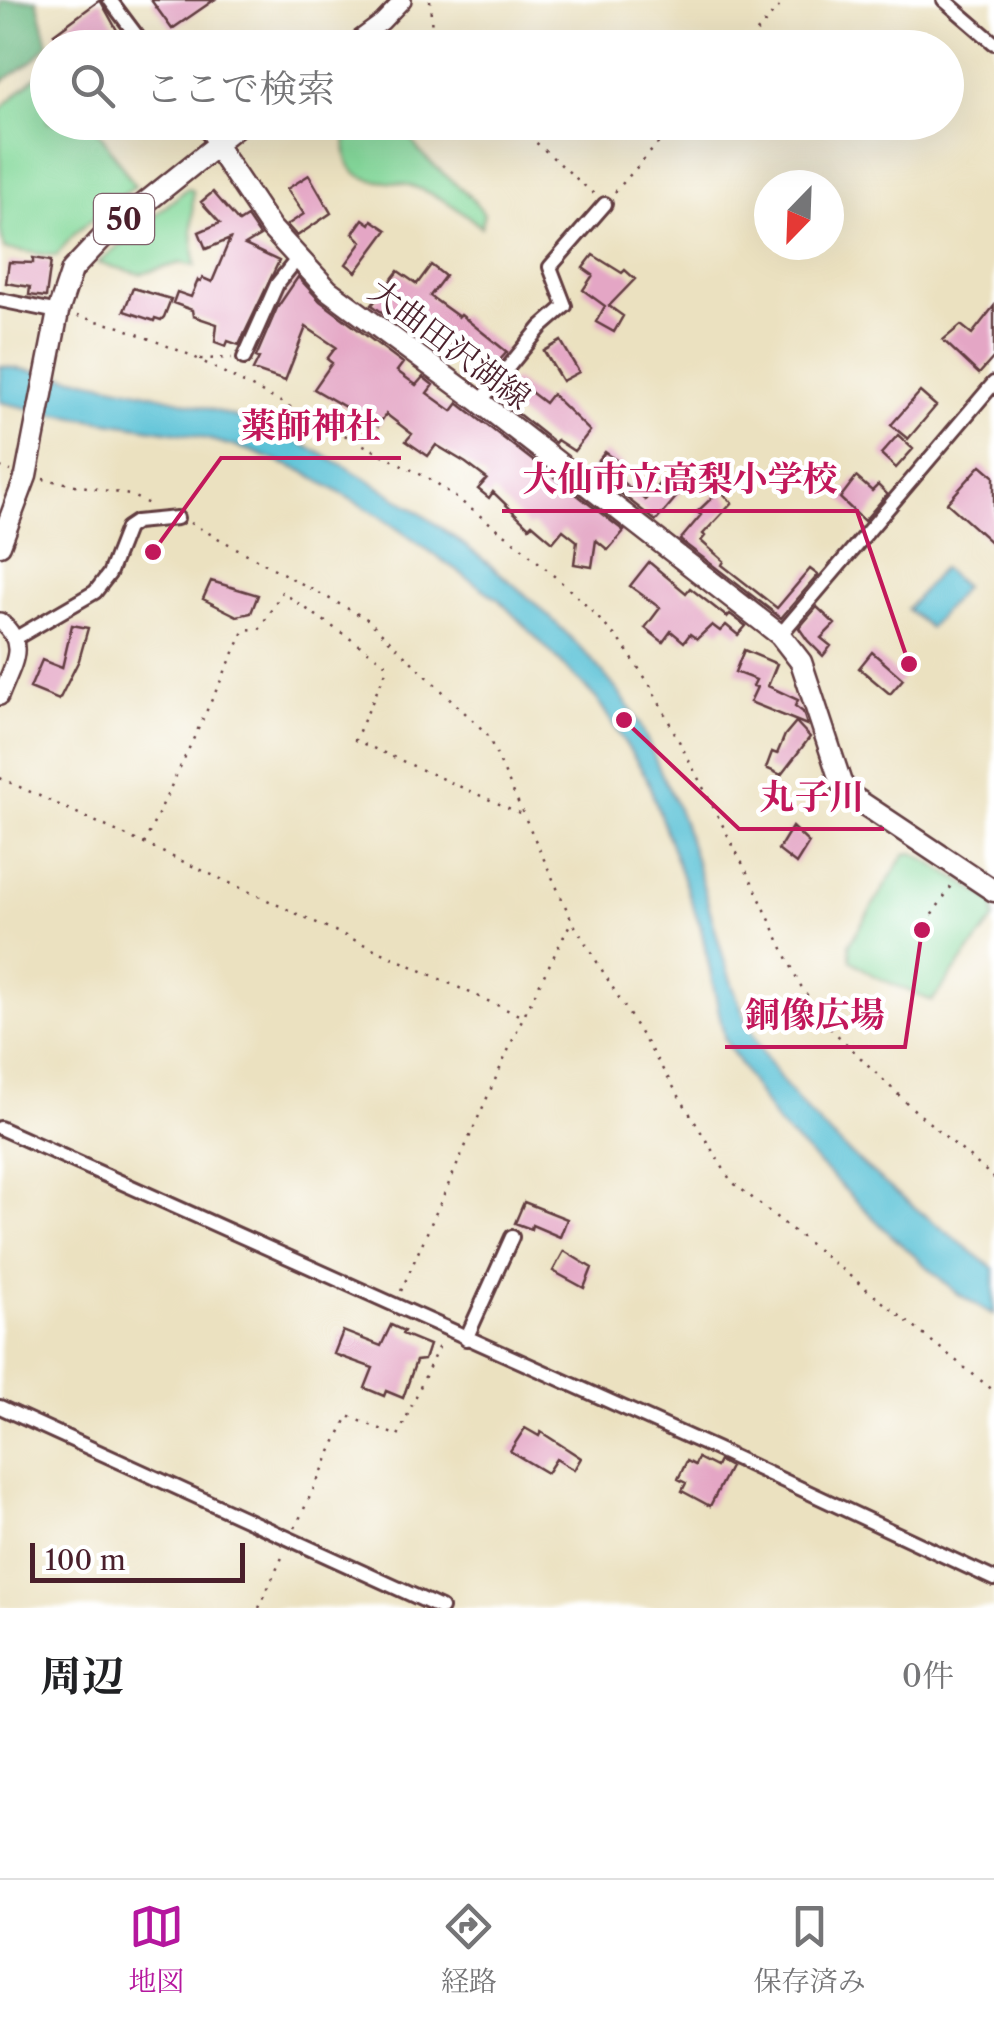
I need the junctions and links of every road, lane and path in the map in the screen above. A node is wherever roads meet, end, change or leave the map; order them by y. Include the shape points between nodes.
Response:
1 (110, 0) edge
2 (403, 0) edge
3 (430, 0) edge
4 (785, 0) edge
5 (944, 0) edge
6 (132, 30) edge
7 (371, 30) edge
8 (432, 30) edge
9 (759, 30) edge
10 (994, 43) edge
11 (212, 140) edge
12 (224, 140) edge
13 (533, 140) edge
14 (661, 140) edge
15 (216, 146) junction
16 (604, 204) junction
17 (298, 258) junction
18 (0, 300) edge
19 (58, 312) junction
20 (244, 358) joint
21 (198, 359) junction
22 (994, 383) edge
23 (480, 402) junction
24 (26, 476) junction
25 (177, 518) junction
26 (0, 545) edge
27 (0, 622) edge
28 (780, 635) junction
29 (16, 638) junction
30 (0, 696) edge
31 (0, 778) edge
32 (524, 815) junction
33 (144, 844) junction
34 (962, 870) junction
35 (994, 891) edge
36 (572, 921) junction
37 (920, 932) dead end
38 (522, 1017) junction
39 (0, 1128) edge
40 (994, 1178) edge
41 (512, 1237) dead end
42 (394, 1307) junction
43 (446, 1330) junction
44 (466, 1339) junction
45 (994, 1391) edge
46 (0, 1407) edge
47 (290, 1539) junction
48 (994, 1579) edge
49 (259, 1608) edge
50 (441, 1608) edge

1 - 6 street
2 - 7 street
3 - 8 path
4 - 9 path
5 - 10 street
11 - 15 street
12 - 15 street
13 - 16 path
14 - 16 path
15 - 17 main road, 大曲田沢湖線
15 - 19 main road, 50 via 85,254 72,270
16 - 23 street via 550,267 565,306
17 - 20 street via 277,284
17 - 23 main road, 大曲田沢湖線 via 328,290
18 - 19 street
19 - 21 path via 120,327
19 - 24 main road, 50
20 - 21 path
21 - 40 path via 435,482 579,598 650,685 799,983 827,1024
22 - 28 street
23 - 28 main road, 大曲田沢湖線
24 - 25 path via 130,495
24 - 26 main road, 50
25 - 29 street via 127,528 95,592
25 - 32 path via 367,619 486,734
27 - 29 street
28 - 34 main road, 大曲田沢湖線 via 801,662 841,783
29 - 30 street
31 - 33 path
32 - 33 path via 355,740 387,669 384,662 282,592 259,630 246,628
32 - 36 path
33 - 38 path
34 - 35 main road, 大曲田沢湖線
34 - 37 path
36 - 38 path
36 - 45 path via 732,1181
38 - 42 path
39 - 42 street
41 - 44 street
42 - 43 street
43 - 44 street
43 - 47 path via 398,1436 348,1416
44 - 48 street
46 - 47 street
47 - 49 path
47 - 50 street

